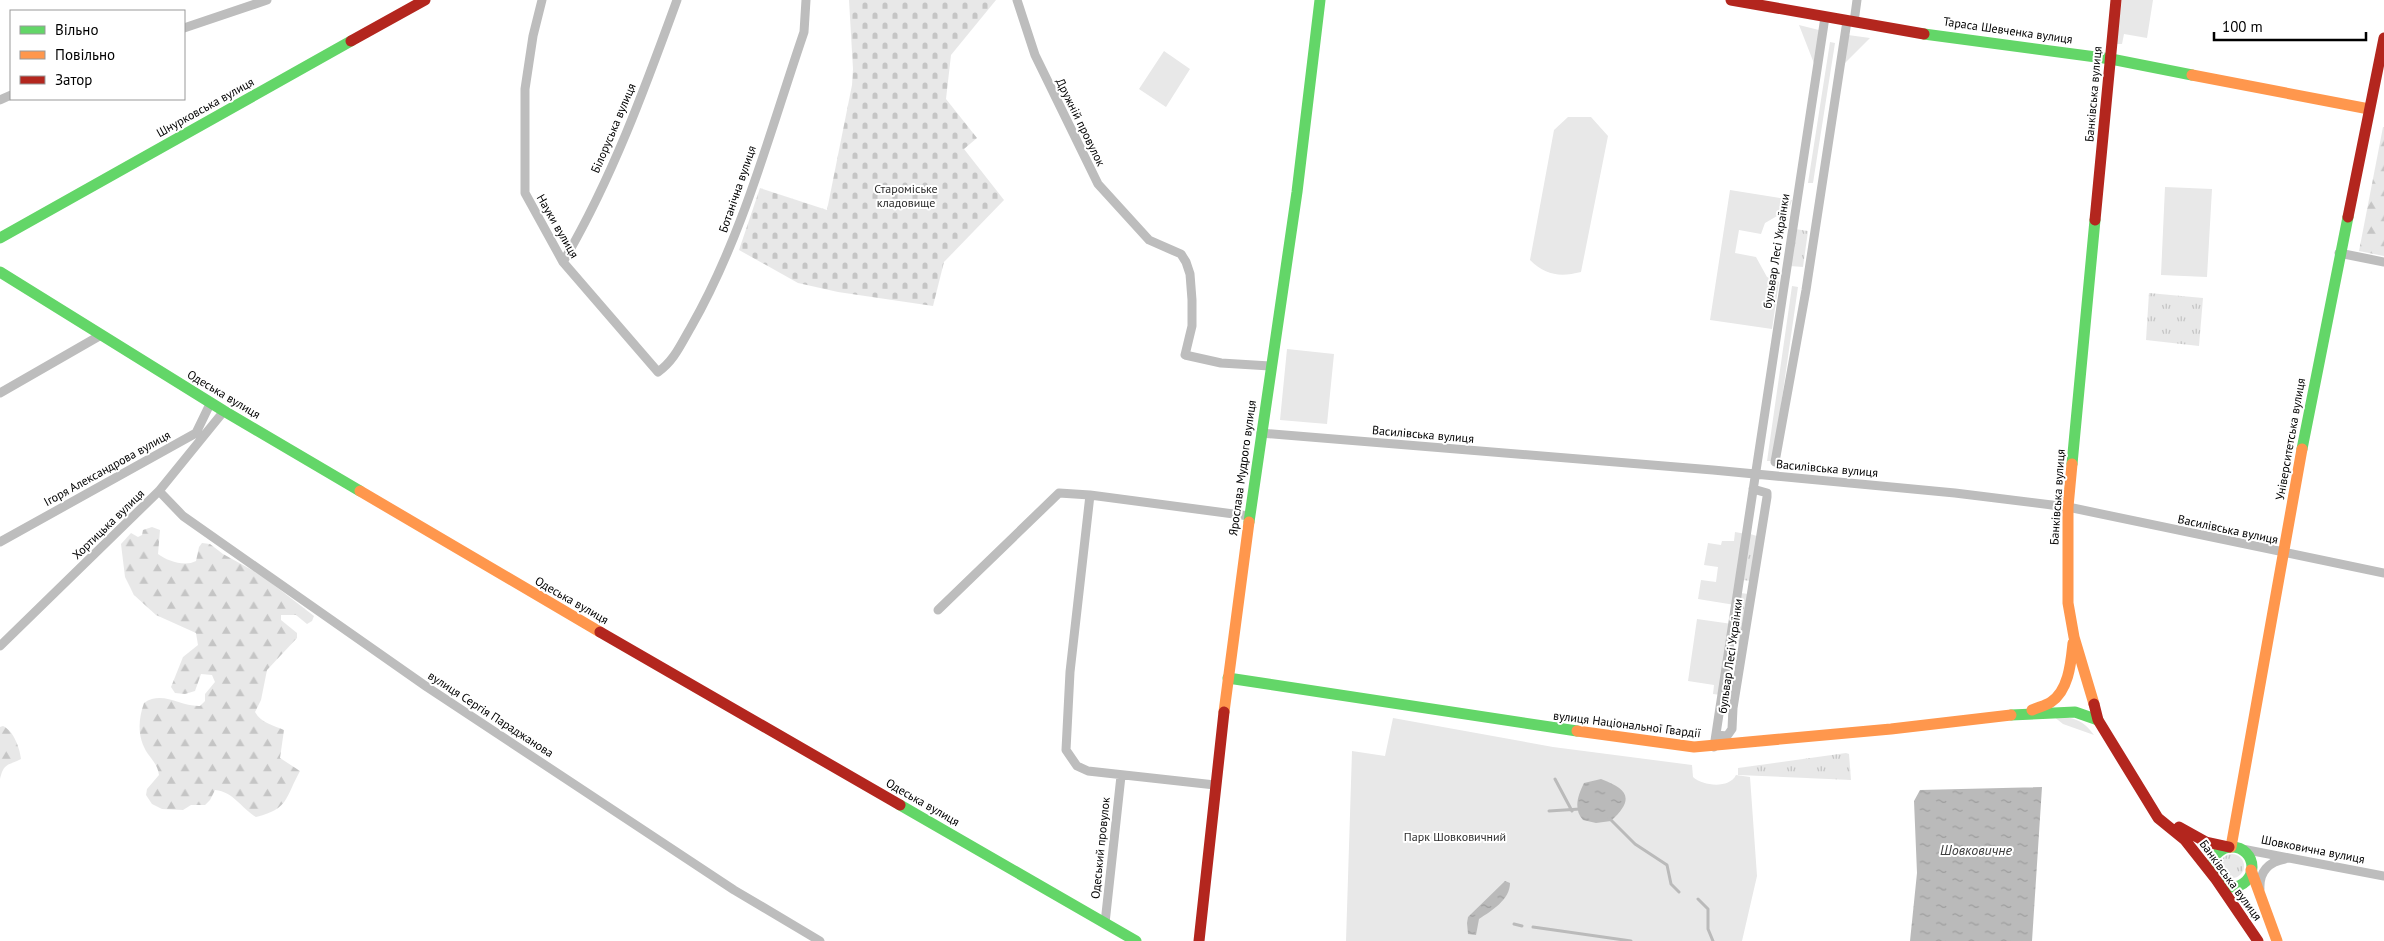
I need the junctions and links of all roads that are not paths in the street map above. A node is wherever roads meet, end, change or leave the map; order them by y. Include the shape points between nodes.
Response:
1 (267, 0) edge
2 (425, 0) edge
3 (542, 0) edge
4 (677, 0) edge
5 (806, 0) edge
6 (1017, 0) edge
7 (1320, 0) edge
8 (1731, 0) edge
9 (1857, 0) edge
10 (2116, 0) edge
11 (1825, 17) junction
12 (1850, 22) junction
13 (185, 28) edge
14 (2384, 38) edge
15 (2110, 59) junction
16 (2369, 109) junction
17 (0, 238) edge
18 (2339, 254) junction
19 (563, 262) junction
20 (2384, 262) edge
21 (0, 272) edge
22 (101, 335) junction
23 (1270, 366) junction
24 (658, 372) joint
25 (0, 393) edge
26 (211, 402) junction
27 (224, 411) junction
28 (1261, 433) junction
29 (1774, 462) dead end
30 (1756, 474) junction
31 (1753, 490) junction
32 (159, 492) junction
33 (1090, 495) junction
34 (2068, 507) junction
35 (1249, 516) junction
36 (1746, 531) junction
37 (1761, 533) junction
38 (0, 542) edge
39 (2285, 554) junction
40 (2384, 573) edge
41 (1738, 586) junction
42 (1752, 588) junction
43 (938, 610) dead end
44 (2074, 637) junction
45 (1729, 645) junction
46 (0, 646) edge
47 (1743, 647) junction
48 (1228, 678) junction
49 (2025, 712) junction
50 (2098, 720) junction
51 (1717, 723) junction
52 (1732, 726) junction
53 (1716, 735) junction
54 (1714, 747) junction
55 (1121, 776) junction
56 (1216, 785) junction
57 (2158, 818) junction
58 (2233, 847) junction
59 (2288, 859) junction
60 (2266, 868) junction
61 (2250, 876) junction
62 (2384, 876) edge
63 (2215, 878) junction
64 (2261, 898) junction
65 (1105, 922) junction
66 (1121, 937) edge
67 (820, 941) edge
68 (1136, 941) edge
69 (1199, 941) edge
70 (2258, 941) edge
71 (2277, 941) edge

1 - 13 street
2 - 17 street, Шнурковська вулиця
3 - 19 street, Науки вулиця via 532,36 525,89 524,193
4 - 19 street, Білоруська вулиця via 651,72 585,225
5 - 24 street, Ботанічна вулиця via 804,32 735,233 711,293 672,360
6 - 23 street, Дружній провулок via 1035,55 1098,184 1148,240 1181,254 1186,262 1192,326 1185,355 1221,363
7 - 23 street, Ярослава Мудрого вулиця via 1297,192
8 - 11 street, Тараса Шевченка вулиця
9 - 12 street
10 - 15 street, Банківська вулиця
11 - 12 street, Тараса Шевченка вулиця
11 - 30 street, бульвар Лесі Українки
12 - 15 street, Тараса Шевченка вулиця
12 - 29 street
14 - 16 street, Університетська вулиця
15 - 16 street, Тараса Шевченка вулиця
15 - 34 street, Банківська вулиця
16 - 18 street, Університетська вулиця
18 - 20 street
18 - 39 street, Університетська вулиця
19 - 24 street, Науки вулиця
21 - 22 street, Одеська вулиця
22 - 25 street
22 - 26 street, Одеська вулиця
23 - 28 street, Ярослава Мудрого вулиця
26 - 27 street, Одеська вулиця
26 - 38 street, Ігоря Александрова вулиця via 196,433
27 - 32 street, Хортицька вулиця
27 - 65 street, Одеська вулиця via 553,605
28 - 30 street, Василівська вулиця
28 - 35 street, Ярослава Мудрого вулиця
30 - 31 street, бульвар Лесі Українки
30 - 34 street, Василівська вулиця
31 - 36 street, бульвар Лесі Українки
31 - 37 street, бульвар Лесі Українки via 1767,493
32 - 46 street, Хортицька вулиця
32 - 67 street, вулиця Сергія Параджанова via 184,516 427,687 734,890
33 - 35 street
33 - 43 street via 1059,493
33 - 55 street via 1070,672 1066,750 1077,766
34 - 39 street, Василівська вулиця
34 - 44 street, Банківська вулиця via 2068,603
35 - 48 street, Ярослава Мудрого вулиця
36 - 37 street
36 - 41 street, бульвар Лесі Українки
37 - 42 street, бульвар Лесі Українки
39 - 40 street, Василівська вулиця
39 - 58 street, Університетська вулиця via 2259,686
41 - 42 street
41 - 45 street, бульвар Лесі Українки
42 - 47 street, бульвар Лесі Українки
44 - 49 street via 2070,665 2059,693 2051,702
44 - 50 street, Банківська вулиця
45 - 47 street
45 - 51 street, бульвар Лесі Українки
47 - 52 street, бульвар Лесі Українки
48 - 54 street, вулиця Національної Гвардії via 1557,729
48 - 56 street, Ярослава Мудрого вулиця
49 - 50 street via 2075,712
49 - 54 street, вулиця Національної Гвардії
50 - 57 street, Банківська вулиця
51 - 52 street via 1725,720
51 - 53 street, бульвар Лесі Українки
52 - 53 street, бульвар Лесі Українки via 1727,736
53 - 54 street, бульвар Лесі Українки
55 - 56 street
55 - 65 street, Одеський провулок
56 - 69 street, Ярослава Мудрого вулиця
57 - 58 street, Шовковична вулиця via 2206,842
57 - 63 street, Банківська вулиця via 2185,840
58 - 59 street, Шовковична вулиця
58 - 61 street via 2248,856
58 - 63 street via 2220,851 2213,860
59 - 60 street
59 - 62 street, Шовковична вулиця
60 - 61 street
60 - 64 street via 2260,880
61 - 63 street via 2230,886
61 - 64 street
63 - 70 street, Банківська вулиця
64 - 71 street
65 - 66 street, Одеська вулиця
66 - 68 street, Одеська вулиця

